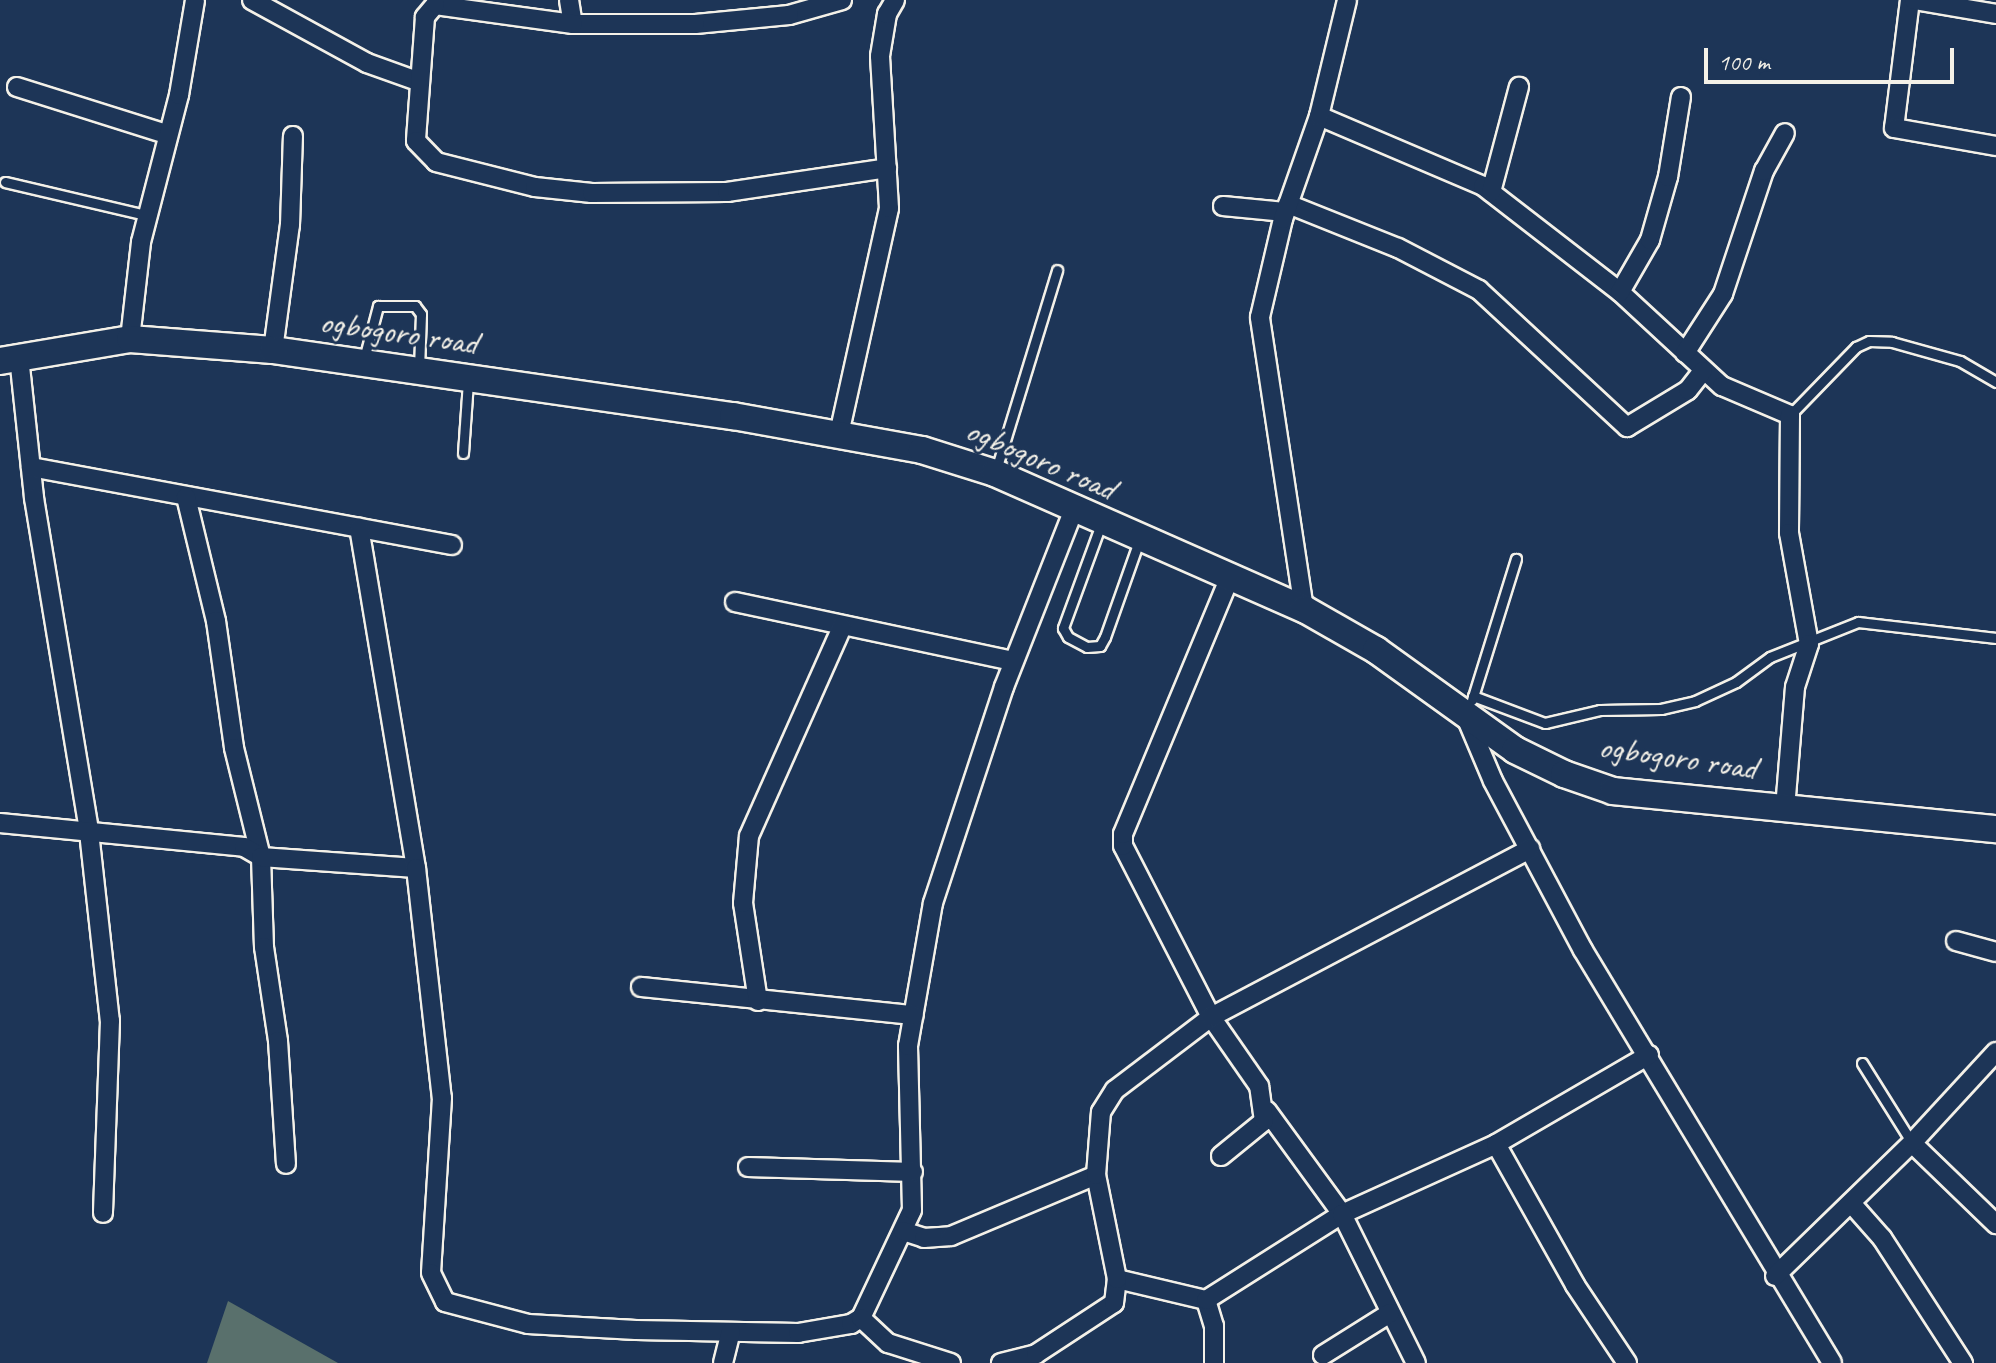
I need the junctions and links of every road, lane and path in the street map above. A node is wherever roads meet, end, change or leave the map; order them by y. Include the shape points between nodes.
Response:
1 (195, 0) edge
2 (252, 0) edge
3 (569, 0) edge
4 (740, 0) edge
5 (842, 0) edge
6 (895, 0) edge
7 (1347, 0) edge
8 (1912, 0) edge
9 (464, 4) edge
10 (1996, 14) edge
11 (745, 19) junction
12 (573, 24) junction
13 (420, 82) junction
14 (17, 87) dead end
15 (1519, 87) dead end
16 (1681, 97) dead end
17 (1319, 116) junction
18 (1785, 133) dead end
19 (166, 134) junction
20 (293, 136) dead end
21 (1996, 146) edge
22 (887, 168) junction
23 (5, 182) dead end
24 (1491, 192) junction
25 (1223, 206) dead end
26 (1287, 208) junction
27 (146, 215) junction
28 (1057, 270) dead end
29 (1620, 292) junction
30 (130, 339) junction
31 (273, 350) junction
32 (1685, 353) junction
33 (9, 359) edge
34 (363, 363) junction
35 (418, 371) junction
36 (1703, 371) junction
37 (469, 378) junction
38 (1996, 382) edge
39 (1790, 415) junction
40 (839, 434) junction
41 (463, 453) dead end
42 (31, 467) junction
43 (995, 473) junction
44 (186, 497) junction
45 (1074, 509) junction
46 (1102, 522) junction
47 (359, 528) junction
48 (1139, 541) junction
49 (452, 545) dead end
50 (1516, 559) dead end
51 (1231, 575) junction
52 (735, 602) dead end
53 (1304, 609) junction
54 (842, 627) junction
55 (1996, 638) edge
56 (1809, 644) junction
57 (1013, 661) junction
58 (1470, 706) junction
59 (1785, 808) junction
60 (0, 823) edge
61 (1996, 829) edge
62 (89, 832) junction
63 (255, 848) junction
64 (1530, 849) junction
65 (416, 868) junction
66 (1956, 941) dead end
67 (1996, 952) edge
68 (641, 987) dead end
69 (758, 1001) junction
70 (914, 1015) junction
71 (1211, 1017) junction
72 (1996, 1052) edge
73 (1649, 1055) junction
74 (1862, 1063) dead end
75 (1267, 1111) junction
76 (1912, 1143) junction
77 (1496, 1144) junction
78 (1221, 1156) dead end
79 (286, 1164) dead end
80 (748, 1167) dead end
81 (913, 1172) junction
82 (1096, 1175) junction
83 (1851, 1203) junction
84 (103, 1213) dead end
85 (1342, 1214) junction
86 (1996, 1224) edge
87 (903, 1231) junction
88 (1775, 1276) junction
89 (1117, 1279) junction
90 (1206, 1300) junction
91 (1390, 1313) junction
92 (861, 1318) junction
93 (731, 1332) junction
94 (1323, 1355) dead end
95 (723, 1363) edge
96 (951, 1363) edge
97 (1001, 1363) edge
98 (1214, 1363) edge
99 (1416, 1363) edge
100 (1627, 1363) edge
101 (1832, 1363) edge
102 (1963, 1363) edge

1 - 19 street
2 - 13 street via 356,58
3 - 12 street
4 - 11 street
5 - 11 street via 789,15
6 - 22 street via 880,56
7 - 17 street
8 - 10 street
8 - 21 street via 1894,128
9 - 12 street
9 - 13 street via 429,10
11 - 12 street
13 - 22 street via 416,141 422,153 436,162 535,187 592,193 727,192
14 - 19 street
15 - 24 street
16 - 29 street via 1668,177 1650,240
17 - 24 street
17 - 26 street
18 - 32 street via 1764,171 1723,294
19 - 27 street
20 - 31 street via 290,225
22 - 40 street via 889,208
23 - 27 lane
24 - 29 street
25 - 26 street
26 - 36 street via 1398,248 1479,290 1627,427 1688,390
26 - 53 street via 1260,317
27 - 30 street
28 - 43 lane
29 - 32 street
30 - 31 street, ogbogoro road
30 - 33 street, ogbogoro road
31 - 34 street, ogbogoro road
32 - 36 street
33 - 42 street
34 - 35 street, ogbogoro road
34 - 35 lane via 378,306 415,306 421,314
35 - 37 street, ogbogoro road
36 - 39 street via 1722,386
37 - 40 street, ogbogoro road
37 - 41 lane
38 - 39 lane via 1960,361 1869,341 1856,347
39 - 56 street via 1789,533
40 - 43 street, ogbogoro road via 922,450
42 - 44 street
42 - 62 street
43 - 45 street, ogbogoro road
44 - 47 street
44 - 63 street via 216,621
45 - 46 street, ogbogoro road
45 - 57 street
46 - 48 street, ogbogoro road
46 - 48 lane via 1063,628 1087,647 1100,646 1105,637
47 - 49 street
47 - 65 street
48 - 51 street, ogbogoro road
50 - 58 lane
51 - 53 street, ogbogoro road
51 - 71 street via 1123,834 1123,846
52 - 54 street
53 - 58 street, ogbogoro road
54 - 57 street
54 - 69 street via 749,836 743,903
55 - 56 lane via 1873,620
56 - 58 lane via 1770,657 1720,690 1661,709 1600,710 1545,723
56 - 59 street via 1795,687
57 - 70 street via 947,851
58 - 59 street, ogbogoro road via 1515,750 1613,791
58 - 64 street
59 - 61 street, ogbogoro road
60 - 62 street
62 - 63 street
62 - 84 street via 110,1021
63 - 65 street
63 - 79 street via 278,1041
64 - 71 street
64 - 73 street via 1583,950
65 - 93 street via 442,1098 431,1273 445,1302 528,1324
66 - 67 street
68 - 69 street
69 - 70 street
70 - 81 street via 908,1046
71 - 75 street via 1259,1086
71 - 82 street via 1115,1090 1101,1112
72 - 76 street
73 - 77 street
73 - 88 street
74 - 76 lane
75 - 78 street via 1264,1121
75 - 85 street
76 - 83 street
76 - 86 street
77 - 85 street
77 - 100 street via 1575,1285
80 - 81 street
81 - 87 street via 912,1210
82 - 87 street via 951,1236 924,1238
82 - 89 street
83 - 88 street
83 - 102 street via 1882,1238
85 - 90 street
85 - 91 street
87 - 92 street
88 - 101 street
89 - 90 street
89 - 97 street via 1114,1303 1103,1313 1036,1354
90 - 98 street via 1214,1326
91 - 94 street
91 - 99 street
92 - 93 street via 827,1331
92 - 96 street via 888,1343
93 - 95 street

